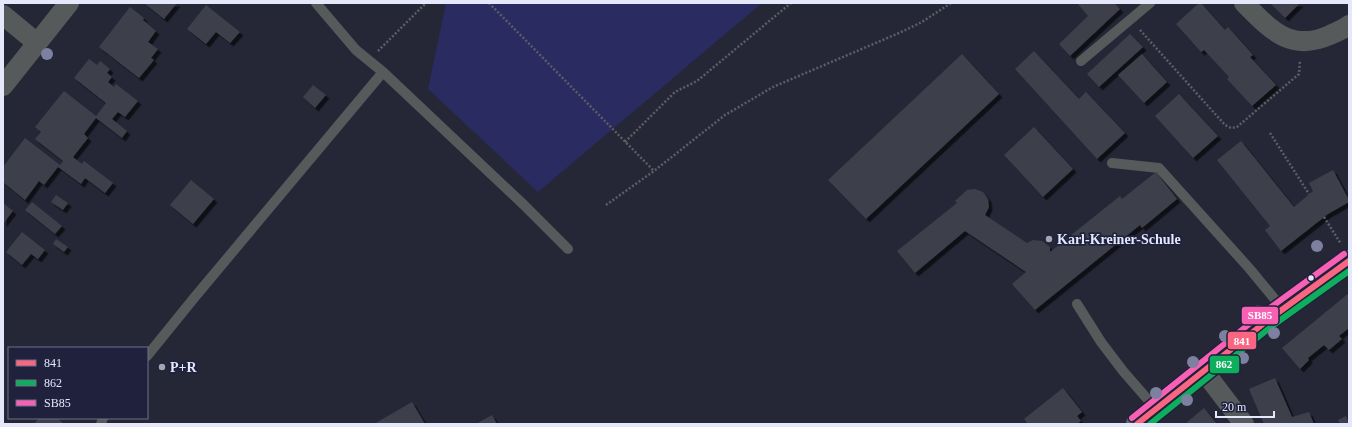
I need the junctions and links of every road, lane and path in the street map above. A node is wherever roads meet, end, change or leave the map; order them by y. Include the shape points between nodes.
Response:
1 (69, 3) edge
2 (316, 3) edge
3 (426, 3) edge
4 (490, 3) edge
5 (791, 3) edge
6 (951, 3) edge
7 (1150, 3) edge
8 (1244, 3) edge
9 (3, 15) edge
10 (1130, 19) junction
11 (1349, 25) edge
12 (1302, 42) junction
13 (37, 43) junction
14 (368, 61) junction
15 (1081, 61) dead end
16 (383, 72) junction
17 (3, 86) edge
18 (1270, 133) dead end
19 (625, 142) junction
20 (1112, 163) dead end
21 (654, 171) junction
22 (1310, 194) dead end
23 (606, 205) dead end
24 (1324, 217) dead end
25 (568, 249) dead end
26 (1347, 255) edge
27 (1077, 304) dead end
28 (1282, 308) junction
29 (148, 355) edge
30 (1203, 370) junction
31 (1156, 409) junction
32 (1137, 424) edge
33 (1244, 424) edge

1 - 13 street
2 - 14 lane
3 - 14 path
4 - 19 path
5 - 19 path via 697,81 675,92
6 - 21 path via 899,33 773,87 725,115
7 - 10 lane
8 - 12 street via 1280,36
9 - 13 street
10 - 12 path via 1225,125 1231,128 1237,127 1299,74
10 - 15 lane
11 - 12 street via 1322,38
13 - 17 street
14 - 16 lane
16 - 25 lane
16 - 29 lane
18 - 22 path
19 - 21 path
20 - 28 lane via 1159,168
21 - 23 path
24 - 26 path
26 - 28 main road
27 - 31 lane via 1123,371
28 - 30 main road
30 - 31 main road
30 - 33 street
31 - 32 main road

